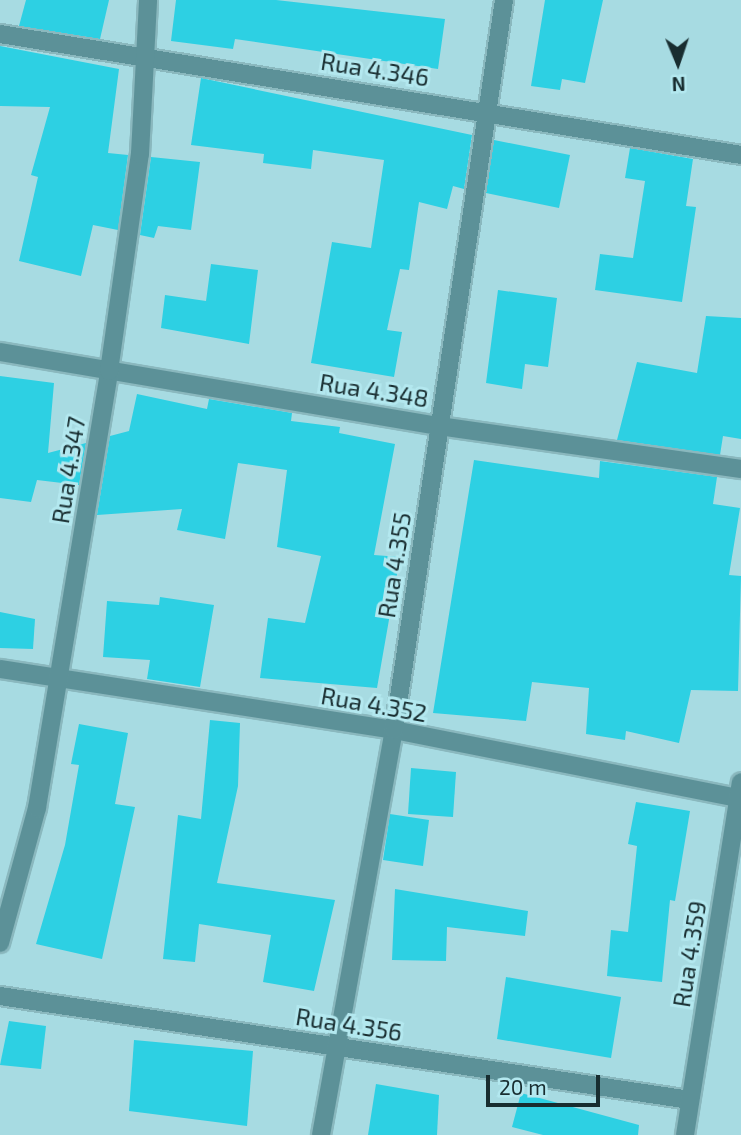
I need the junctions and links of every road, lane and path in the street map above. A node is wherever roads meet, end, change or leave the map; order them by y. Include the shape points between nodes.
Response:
1 (148, 0) edge
2 (504, 0) edge
3 (0, 34) edge
4 (144, 57) junction
5 (487, 112) junction
6 (741, 155) edge
7 (0, 352) edge
8 (109, 371) junction
9 (439, 426) junction
10 (741, 469) edge
11 (0, 669) edge
12 (59, 679) junction
13 (394, 730) junction
14 (740, 790) edge
15 (0, 943) edge
16 (0, 996) edge
17 (337, 1047) junction
18 (690, 1100) junction
19 (321, 1135) edge
20 (685, 1135) edge

1 - 4 street, Rua 4.347
2 - 5 street, Rua 4.355
3 - 4 street, Rua 4.346
4 - 5 street, Rua 4.346
4 - 8 street, Rua 4.347 via 140,154
5 - 6 street, Rua 4.346
5 - 9 street, Rua 4.355
7 - 8 street, Rua 4.348
8 - 9 street, Rua 4.348
8 - 12 street, Rua 4.347
9 - 10 street, Rua 4.348
9 - 13 street, Rua 4.355
11 - 12 street, Rua 4.352
12 - 13 street, Rua 4.352
12 - 15 street, Rua 4.347 via 37,808
13 - 14 street, Rua 4.352
13 - 17 street, Rua 4.355
14 - 18 street, Rua 4.359
16 - 17 street, Rua 4.356
17 - 18 street, Rua 4.356
17 - 19 street, Rua 4.355
18 - 20 street, Rua 4.359

